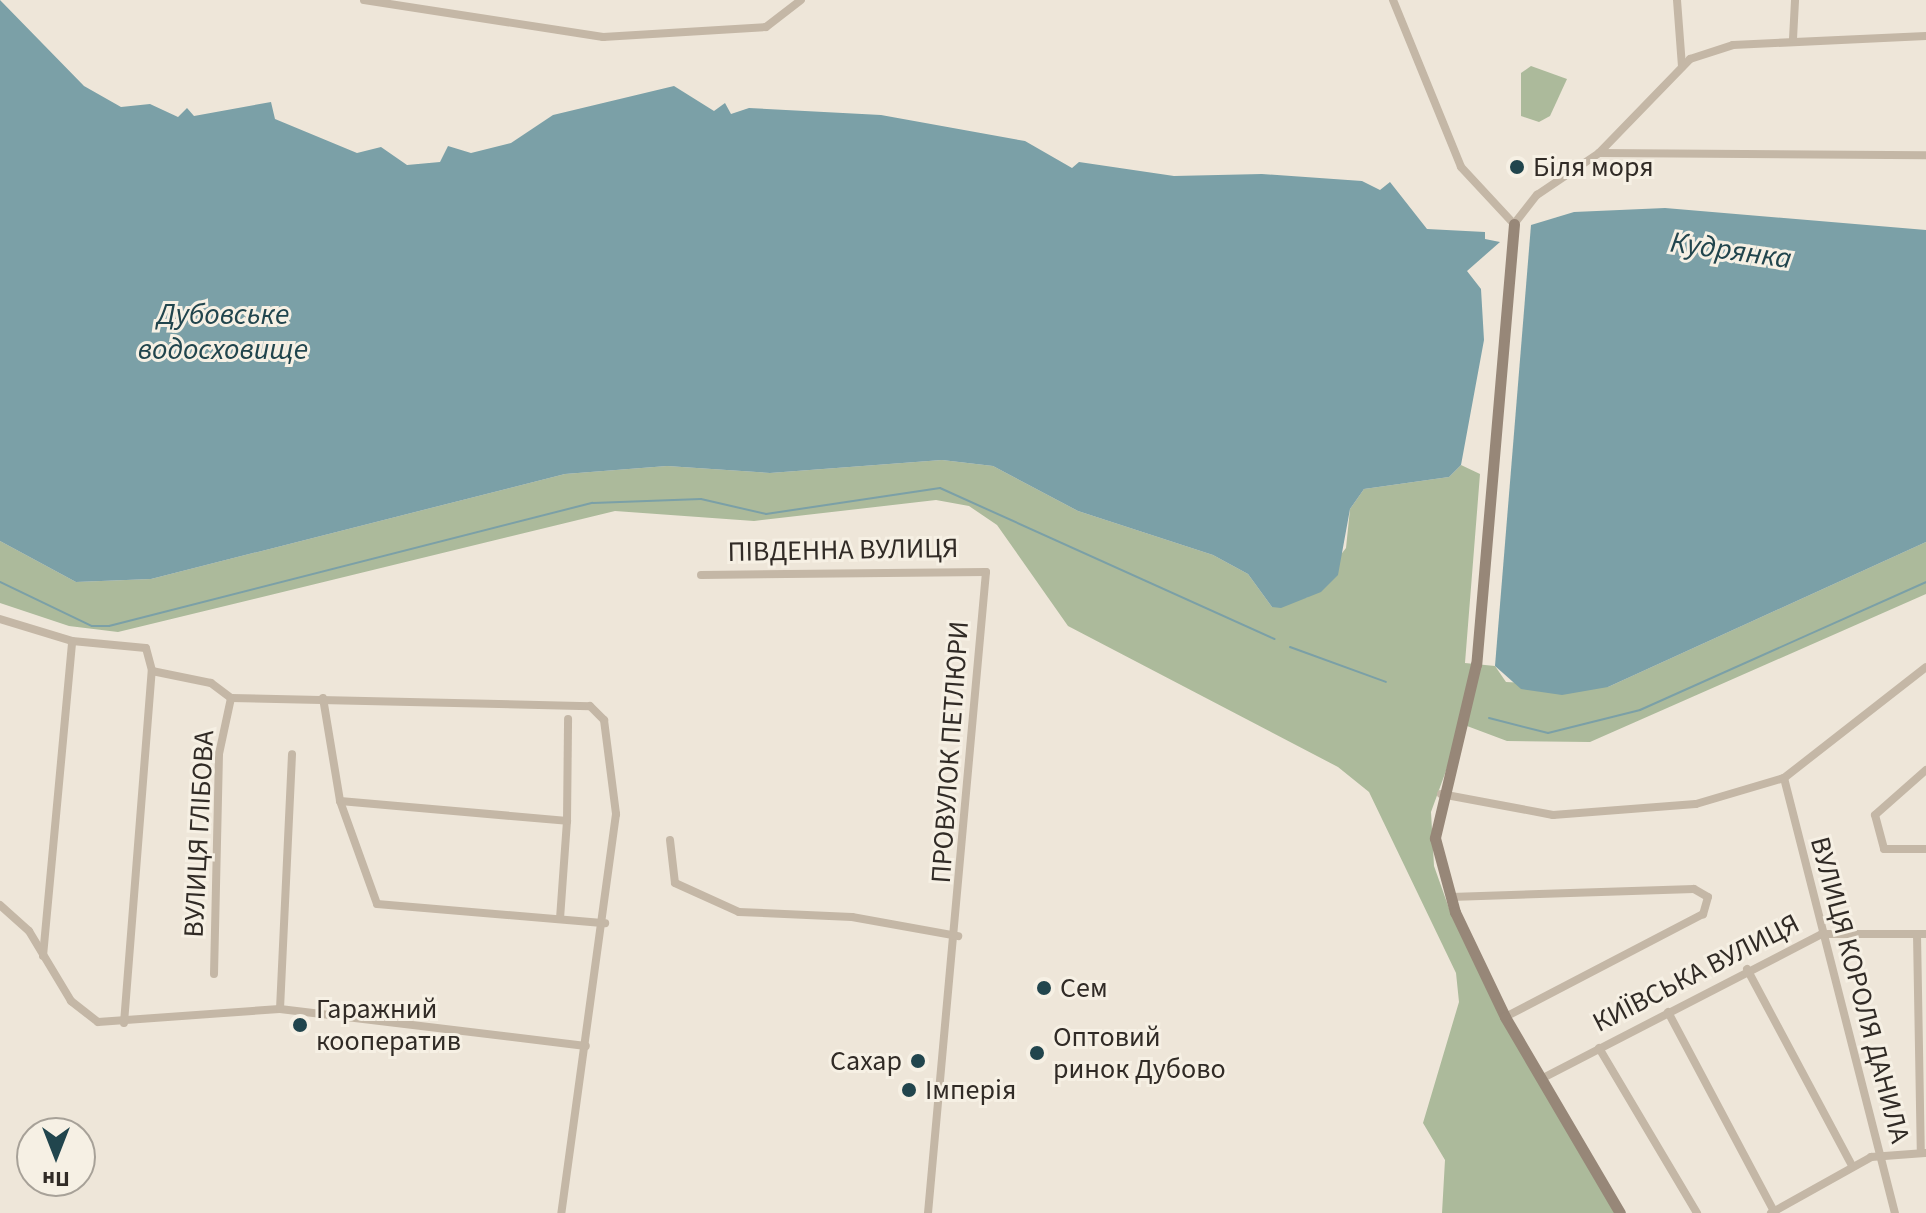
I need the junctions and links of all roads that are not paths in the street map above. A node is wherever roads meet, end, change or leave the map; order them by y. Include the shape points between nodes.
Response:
1 (364, 0) edge
2 (801, 0) edge
3 (1393, 0) edge
4 (1677, 0) edge
5 (1795, 0) edge
6 (1926, 36) edge
7 (1793, 39) junction
8 (1682, 66) junction
9 (1599, 153) junction
10 (1926, 155) edge
11 (1514, 224) junction
12 (986, 572) joint
13 (701, 575) dead end
14 (0, 619) edge
15 (72, 641) junction
16 (1926, 667) edge
17 (152, 671) junction
18 (231, 698) junction
19 (323, 698) junction
20 (568, 719) dead end
21 (292, 754) dead end
22 (1926, 770) edge
23 (1784, 778) junction
24 (1441, 794) junction
25 (340, 801) junction
26 (567, 821) junction
27 (670, 840) dead end
28 (1926, 849) edge
29 (1451, 897) junction
30 (0, 905) edge
31 (560, 918) junction
32 (605, 923) junction
33 (1822, 934) junction
34 (1922, 934) edge
35 (958, 936) junction
36 (43, 956) junction
37 (1747, 969) junction
38 (214, 974) dead end
39 (280, 1009) junction
40 (1668, 1012) junction
41 (1505, 1017) junction
42 (124, 1023) junction
43 (586, 1046) junction
44 (1599, 1048) junction
45 (1541, 1079) junction
46 (1924, 1153) edge
47 (1880, 1154) junction
48 (1852, 1166) junction
49 (1774, 1212) edge
50 (561, 1213) edge
51 (928, 1213) edge
52 (1620, 1213) edge
53 (1697, 1213) edge
54 (1895, 1213) edge

1 - 2 street via 603,37 766,27
3 - 11 street via 1461,167
4 - 8 street
5 - 7 street
6 - 7 street
7 - 8 street via 1733,45
8 - 9 street
9 - 10 street
9 - 11 street via 1537,195
11 - 24 street via 1476,664
12 - 13 street, ПІВДЕННА ВУЛИЦЯ
12 - 35 street, ПРОВУЛОК ПЕТЛЮРИ
14 - 15 street
15 - 17 street via 146,648
15 - 36 street
16 - 23 street
17 - 18 street via 211,683
17 - 42 street
18 - 19 street
18 - 38 street, ВУЛИЦЯ ГЛІБОВА via 219,754
19 - 25 street
19 - 32 street via 590,706 604,720 613,762
20 - 26 street
21 - 39 street
22 - 28 street via 1875,815 1884,849
23 - 24 street via 1696,804 1612,815 1553,815
23 - 33 street, ВУЛИЦЯ КОРОЛЯ ДАНИЛА
24 - 29 street via 1435,838
25 - 26 street
25 - 31 street via 377,904
26 - 31 street
27 - 35 street via 675,883 739,912 852,917
29 - 41 street
29 - 41 street via 1694,889 1708,897 1703,914
30 - 36 street
31 - 32 street
32 - 43 street
33 - 34 street, КИЇВСЬКА ВУЛИЦЯ
33 - 37 street, КИЇВСЬКА ВУЛИЦЯ
33 - 47 street, ВУЛИЦЯ КОРОЛЯ ДАНИЛА
34 - 46 street
35 - 51 street, ПРОВУЛОК ПЕТЛЮРИ
36 - 42 street via 85,1016
37 - 40 street, КИЇВСЬКА ВУЛИЦЯ
37 - 48 street
39 - 42 street
39 - 43 street
40 - 44 street, КИЇВСЬКА ВУЛИЦЯ
40 - 49 street
41 - 45 street
43 - 50 street
44 - 45 street, КИЇВСЬКА ВУЛИЦЯ
44 - 53 street
45 - 52 street
46 - 47 street
47 - 48 street
47 - 54 street, ВУЛИЦЯ КОРОЛЯ ДАНИЛА
48 - 49 street

